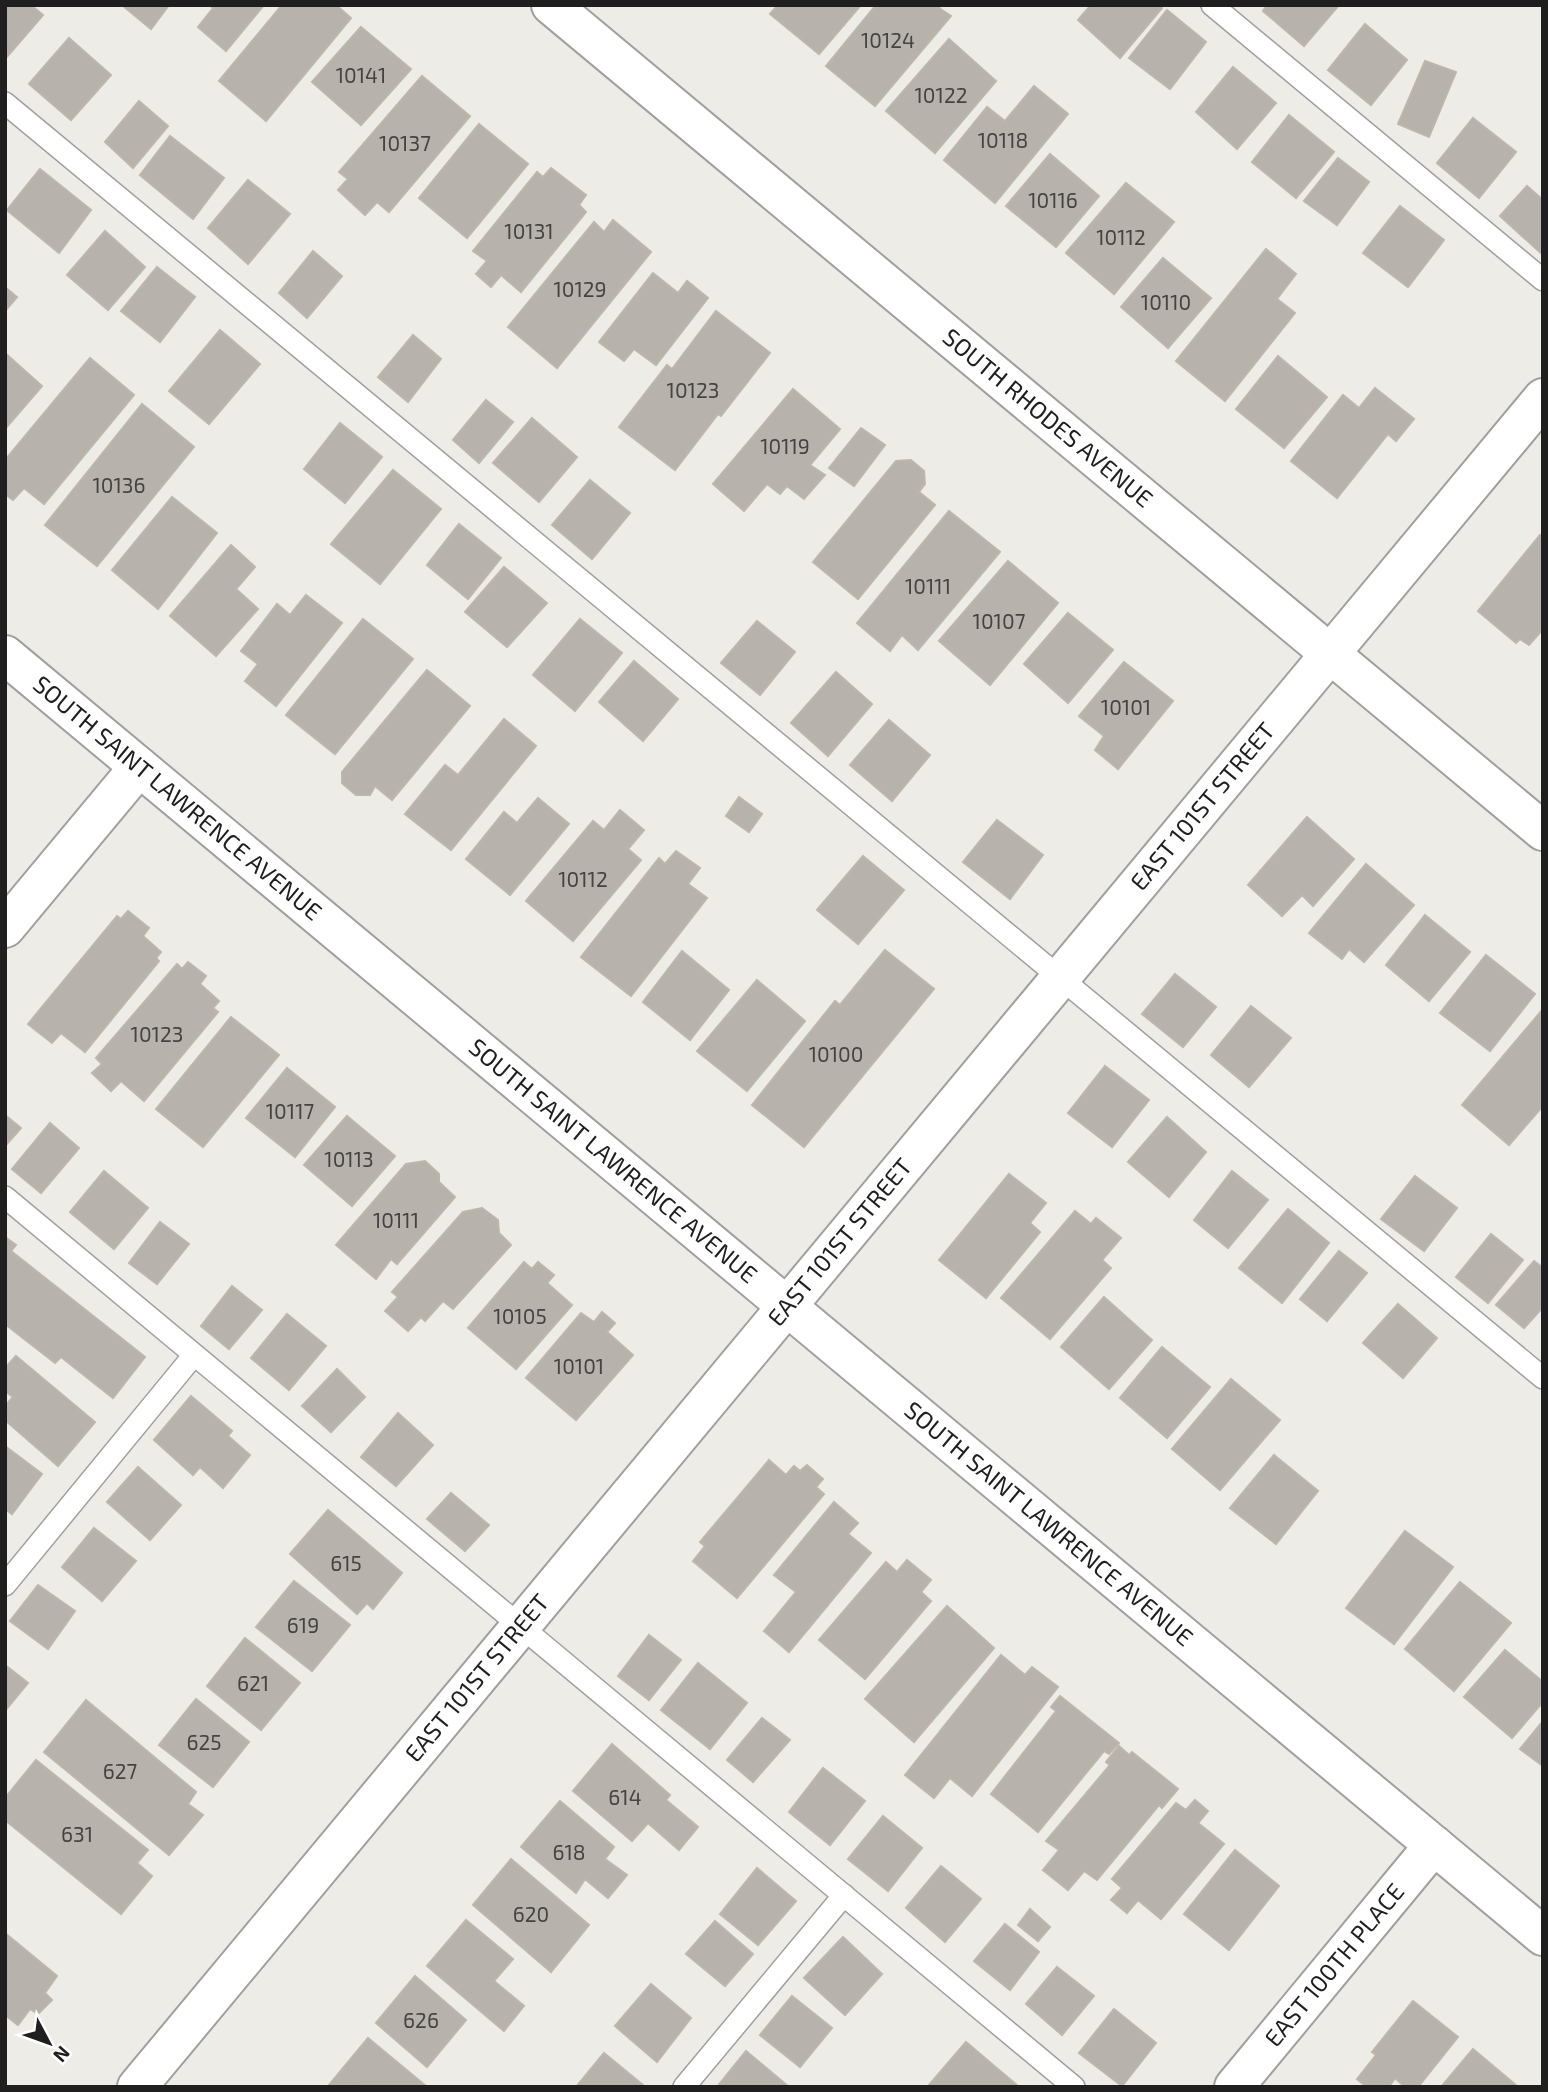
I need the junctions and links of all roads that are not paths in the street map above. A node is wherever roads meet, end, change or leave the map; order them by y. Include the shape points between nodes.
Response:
1 (551, 5) edge
2 (1212, 5) edge
3 (5, 103) edge
4 (1543, 280) edge
5 (1543, 398) edge
6 (1330, 654) junction
7 (5, 655) edge
8 (139, 767) junction
9 (1543, 831) edge
10 (5, 928) edge
11 (1060, 977) junction
12 (5, 1197) edge
13 (787, 1306) junction
14 (194, 1355) junction
15 (1543, 1378) edge
16 (5, 1585) edge
17 (521, 1626) junction
18 (1434, 1845) junction
19 (844, 1895) junction
20 (1543, 1937) edge
21 (137, 2087) edge
22 (684, 2087) edge
23 (1074, 2087) edge
24 (1234, 2087) edge

1 - 6 street, SOUTH RHODES AVENUE
2 - 4 lane
3 - 11 lane
5 - 6 street, EAST 101ST STREET
6 - 9 street, SOUTH RHODES AVENUE
6 - 11 street, EAST 101ST STREET
7 - 8 street, SOUTH SAINT LAWRENCE AVENUE
8 - 10 street
8 - 13 street, SOUTH SAINT LAWRENCE AVENUE
11 - 13 street, EAST 101ST STREET
11 - 15 lane
12 - 14 lane
13 - 17 street, EAST 101ST STREET
13 - 18 street, SOUTH SAINT LAWRENCE AVENUE
14 - 16 lane
14 - 17 lane
17 - 19 lane
17 - 21 street, EAST 101ST STREET
18 - 20 street, SOUTH SAINT LAWRENCE AVENUE
18 - 24 street, EAST 100TH PLACE
19 - 22 lane
19 - 23 lane

